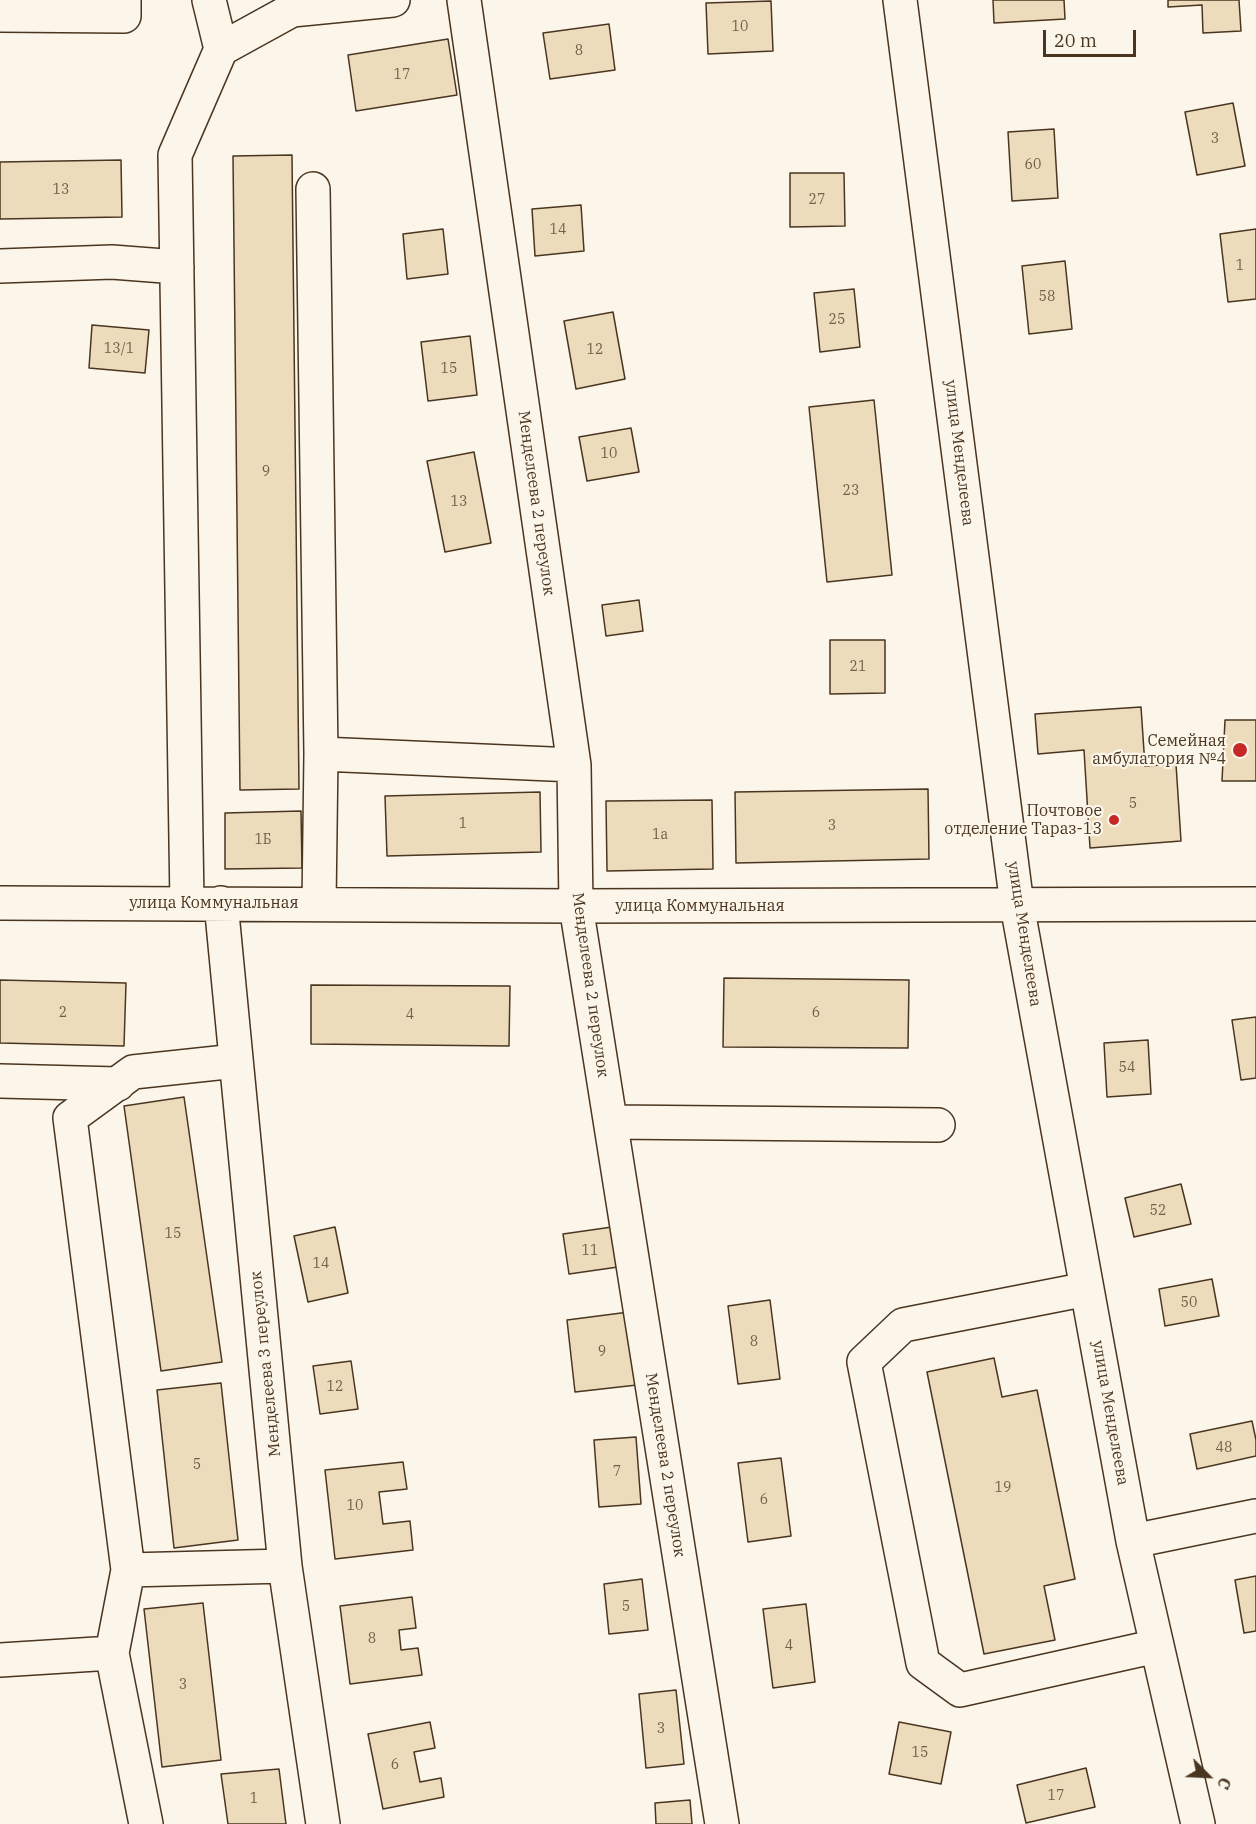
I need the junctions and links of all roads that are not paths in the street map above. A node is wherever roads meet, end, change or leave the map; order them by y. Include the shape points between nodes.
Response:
1 (124, 0) edge
2 (209, 0) edge
3 (393, 0) edge
4 (464, 0) edge
5 (900, 0) edge
6 (20, 10) edge
7 (221, 49) junction
8 (313, 189) dead end
9 (0, 266) edge
10 (177, 267) junction
11 (321, 754) junction
12 (574, 765) junction
13 (0, 903) edge
14 (187, 903) junction
15 (221, 903) junction
16 (320, 904) junction
17 (1256, 904) edge
18 (1017, 905) junction
19 (576, 906) junction
20 (236, 1061) junction
21 (0, 1081) edge
22 (118, 1084) junction
23 (610, 1122) junction
24 (938, 1125) dead end
25 (1087, 1289) junction
26 (1256, 1516) edge
27 (1133, 1541) junction
28 (285, 1566) junction
29 (128, 1570) junction
30 (1157, 1646) junction
31 (112, 1653) junction
32 (0, 1660) edge
33 (146, 1824) edge
34 (323, 1824) edge
35 (722, 1824) edge
36 (1198, 1824) edge

1 - 6 street via 124,16
2 - 7 street
3 - 7 street via 292,10
4 - 12 street, Менделеева 2 переулок
5 - 18 street, улица Менделеева
7 - 10 street via 175,155
8 - 11 street
9 - 10 street via 112,262
10 - 14 street
11 - 12 street
11 - 16 street
12 - 19 street, Менделеева 2 переулок
13 - 14 street, улица Коммунальная
14 - 15 street, улица Коммунальная
15 - 16 street, улица Коммунальная
15 - 20 street, Менделеева 3 переулок
16 - 19 street, улица Коммунальная
17 - 18 street, улица Коммунальная
18 - 19 street, улица Коммунальная
18 - 25 street, улица Менделеева
19 - 23 street, Менделеева 2 переулок
20 - 22 street via 133,1072
20 - 28 street, Менделеева 3 переулок
21 - 22 street
22 - 29 street via 70,1118
23 - 24 street
23 - 35 street, Менделеева 2 переулок
25 - 27 street, улица Менделеева
25 - 30 street via 903,1325 864,1362 923,1663 960,1690
26 - 27 street
27 - 30 street, улица Менделеева
28 - 29 street
28 - 34 street, Менделеева 3 переулок
29 - 31 street
30 - 36 street, улица Менделеева
31 - 32 street
31 - 33 street

